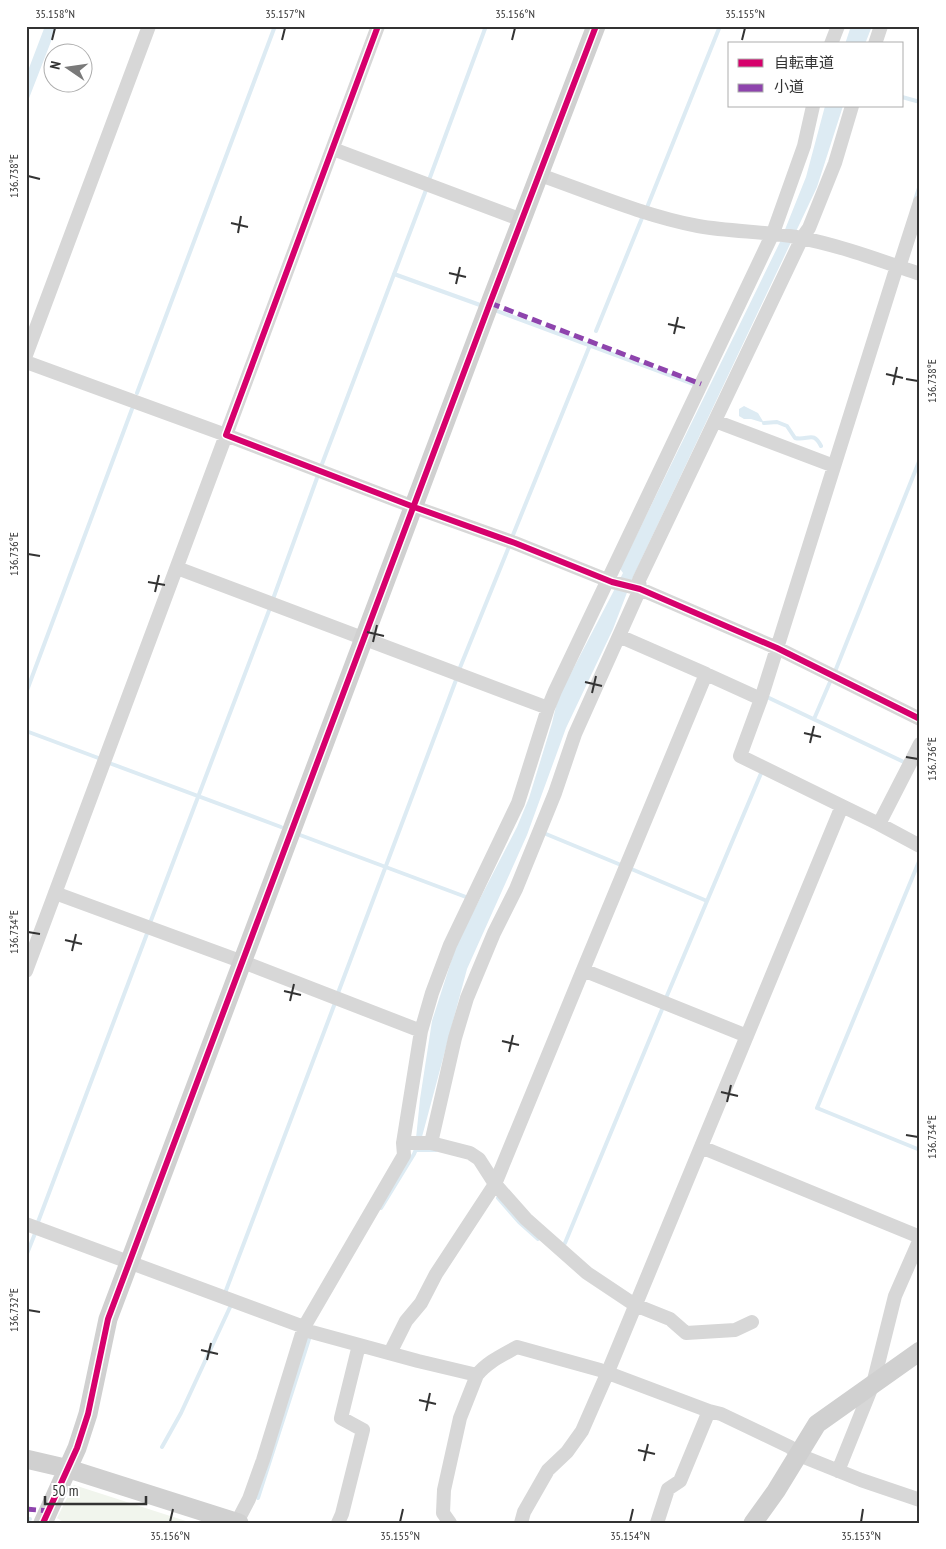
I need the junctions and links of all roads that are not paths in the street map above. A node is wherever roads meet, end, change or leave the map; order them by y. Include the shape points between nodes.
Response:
1 (149, 26) edge
2 (378, 26) edge
3 (596, 26) edge
4 (838, 26) edge
5 (881, 26) edge
6 (832, 42) edge
7 (875, 42) edge
8 (813, 108) edge
9 (851, 108) edge
10 (333, 149) junction
11 (540, 175) junction
12 (920, 202) edge
13 (522, 220) junction
14 (775, 233) junction
15 (800, 238) junction
16 (897, 266) junction
17 (920, 274) edge
18 (26, 355) edge
19 (26, 362) edge
20 (715, 421) junction
21 (226, 436) junction
22 (834, 466) junction
23 (414, 507) junction
24 (176, 568) junction
25 (610, 581) junction
26 (636, 588) junction
27 (619, 636) junction
28 (365, 639) junction
29 (777, 648) junction
30 (706, 674) junction
31 (762, 699) junction
32 (548, 708) junction
33 (920, 719) edge
34 (920, 744) edge
35 (842, 806) junction
36 (880, 824) junction
37 (920, 846) edge
38 (55, 893) junction
39 (243, 962) junction
40 (583, 970) junction
41 (26, 971) edge
42 (420, 1031) junction
43 (747, 1036) junction
44 (406, 1143) junction
45 (427, 1143) junction
46 (701, 1147) junction
47 (495, 1184) junction
48 (26, 1224) edge
49 (920, 1238) edge
50 (130, 1263) junction
51 (636, 1305) junction
52 (752, 1322) dead end
53 (304, 1327) junction
54 (359, 1345) junction
55 (920, 1351) edge
56 (390, 1353) junction
57 (607, 1374) junction
58 (478, 1375) junction
59 (873, 1384) junction
60 (709, 1411) junction
61 (799, 1455) junction
62 (26, 1458) edge
63 (68, 1469) junction
64 (838, 1470) junction
65 (920, 1500) edge
66 (238, 1522) edge
67 (43, 1523) edge
68 (338, 1523) edge
69 (450, 1523) edge
70 (522, 1523) edge
71 (657, 1523) edge
72 (753, 1523) edge

1 - 18 street
2 - 10 street
3 - 11 street
4 - 6 street
5 - 7 street
8 - 14 street via 804,146
9 - 15 street via 835,163 809,228
10 - 13 street
10 - 21 street
11 - 13 street
11 - 14 street via 652,214 699,226
12 - 16 street
13 - 23 street
14 - 15 street
14 - 25 street
15 - 16 street
15 - 20 street
16 - 17 street
16 - 22 street
19 - 21 street
20 - 22 street
20 - 26 street
21 - 23 street
21 - 24 street
22 - 29 street
23 - 25 street
23 - 28 street
24 - 28 street
24 - 38 street
25 - 26 street
25 - 32 street
26 - 27 street
26 - 29 street
27 - 30 street
27 - 45 street via 575,734 516,889 467,998
28 - 32 street
28 - 39 street
29 - 31 street
29 - 33 street
30 - 31 street
30 - 40 street
31 - 35 street via 740,756
32 - 42 street via 518,804 450,944
34 - 36 street
35 - 36 street
35 - 43 street
36 - 37 street
38 - 39 street
38 - 41 street
39 - 42 street
39 - 50 street
40 - 43 street
40 - 47 street
42 - 44 street
43 - 46 street
44 - 45 street
44 - 53 street via 404,1154
45 - 47 street via 470,1152 479,1159
46 - 49 street
46 - 51 street
47 - 51 street via 526,1219 580,1267
47 - 56 street via 436,1274 421,1303 406,1321
48 - 50 street
49 - 59 street via 895,1296
50 - 53 street
50 - 63 street via 108,1319 88,1414
51 - 52 street via 670,1319 686,1333 735,1330
51 - 57 street
53 - 54 street via 308,1331
53 - 66 street via 264,1460
54 - 56 street
54 - 68 street via 341,1418 364,1430
55 - 59 street
56 - 58 street
57 - 58 street via 517,1347 488,1364
57 - 60 street
57 - 70 street via 582,1431 548,1470 524,1512
58 - 69 street via 460,1418 444,1490 443,1513
59 - 61 street via 817,1424
59 - 64 street
60 - 61 street via 790,1447
60 - 71 street via 680,1481 668,1488
61 - 64 street
61 - 72 street
62 - 63 street
63 - 66 street
63 - 67 street
64 - 65 street

